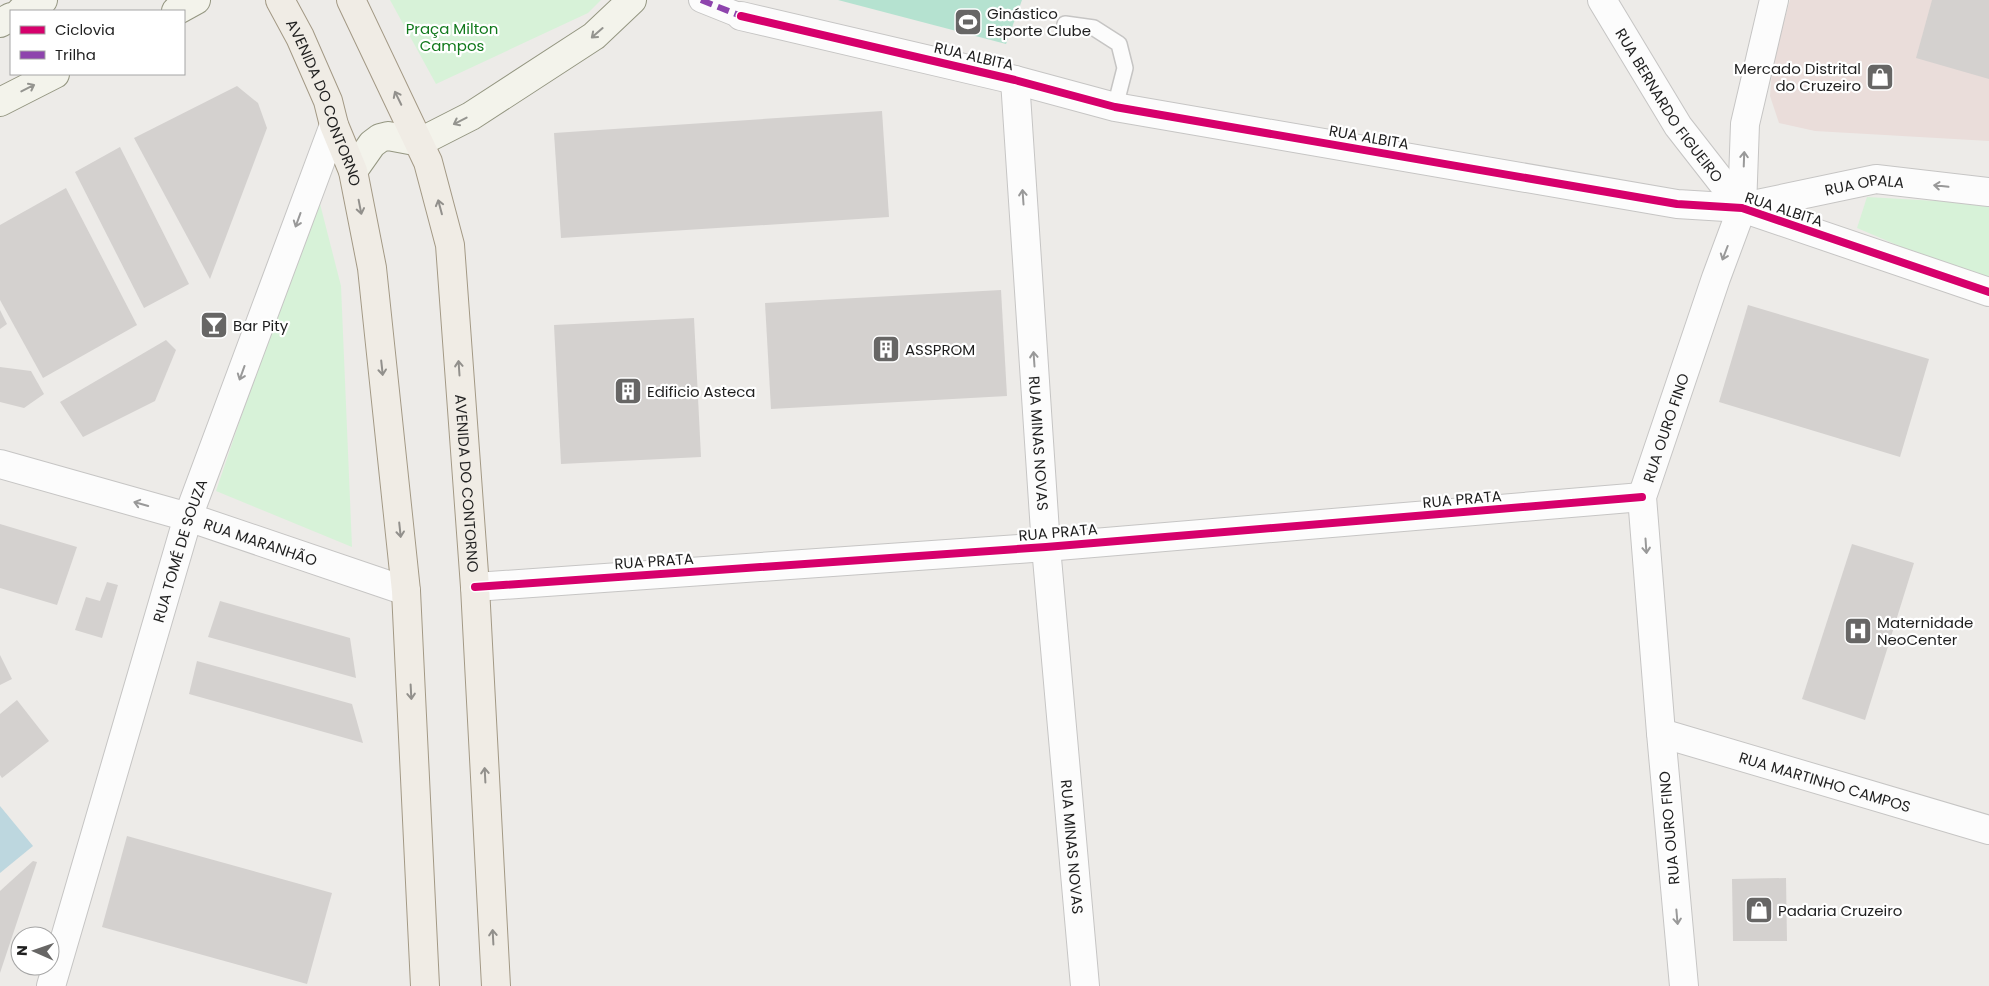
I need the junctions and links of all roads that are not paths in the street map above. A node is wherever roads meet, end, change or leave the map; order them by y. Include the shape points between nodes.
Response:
1 (43, 0) edge
2 (196, 0) edge
3 (280, 0) edge
4 (351, 0) edge
5 (632, 0) edge
6 (701, 0) edge
7 (1602, 0) edge
8 (1774, 0) edge
9 (24, 10) edge
10 (178, 10) edge
11 (741, 16) joint
12 (1065, 24) dead end
13 (53, 75) edge
14 (1015, 80) junction
15 (0, 102) edge
16 (1115, 107) junction
17 (334, 126) junction
18 (420, 142) junction
19 (353, 171) junction
20 (1989, 192) edge
21 (1742, 208) junction
22 (1989, 292) edge
23 (0, 464) edge
24 (1642, 497) junction
25 (188, 517) junction
26 (1046, 547) junction
27 (475, 587) junction
28 (406, 592) junction
29 (1661, 733) junction
30 (1989, 830) edge
31 (51, 986) edge
32 (424, 986) edge
33 (496, 986) edge
34 (1085, 986) edge
35 (1684, 986) edge

1 - 9 main road
2 - 10 main road
3 - 17 main road, AVENIDA DO CONTORNO via 328,101
18 -> 4 main road, AVENIDA DO CONTORNO
5 -> 18 main road via 594,36 471,116
6 - 11 street
7 - 21 street, RUA BERNARDO FIGUEIRO via 1678,126
21 -> 8 street, RUA OURO FINO via 1745,124
11 - 14 street, RUA ALBITA
12 - 16 lane via 1094,28 1119,44 1125,68
15 -> 13 main road
14 - 16 street, RUA ALBITA
26 -> 14 street, RUA MINAS NOVAS
16 - 21 street, RUA ALBITA via 1677,204
17 - 19 main road, AVENIDA DO CONTORNO
17 -> 25 street, RUA TOMÉ DE SOUZA
18 - 19 main road via 388,136 380,138
27 -> 18 main road, AVENIDA DO CONTORNO via 450,245
19 -> 28 main road, AVENIDA DO CONTORNO via 372,268
20 -> 21 street, RUA OPALA via 1876,179
21 - 22 street, RUA ALBITA
21 -> 24 street, RUA OURO FINO
25 -> 23 street, RUA MARANHÃO
24 - 26 street, RUA PRATA
24 -> 29 street, RUA OURO FINO
25 - 28 street, RUA MARANHÃO
25 - 31 street, RUA TOMÉ DE SOUZA
26 - 27 street, RUA PRATA
26 - 34 street, RUA MINAS NOVAS
33 -> 27 main road, AVENIDA DO CONTORNO
28 -> 32 main road, AVENIDA DO CONTORNO
29 - 30 street, RUA MARTINHO CAMPOS
29 -> 35 street, RUA OURO FINO

